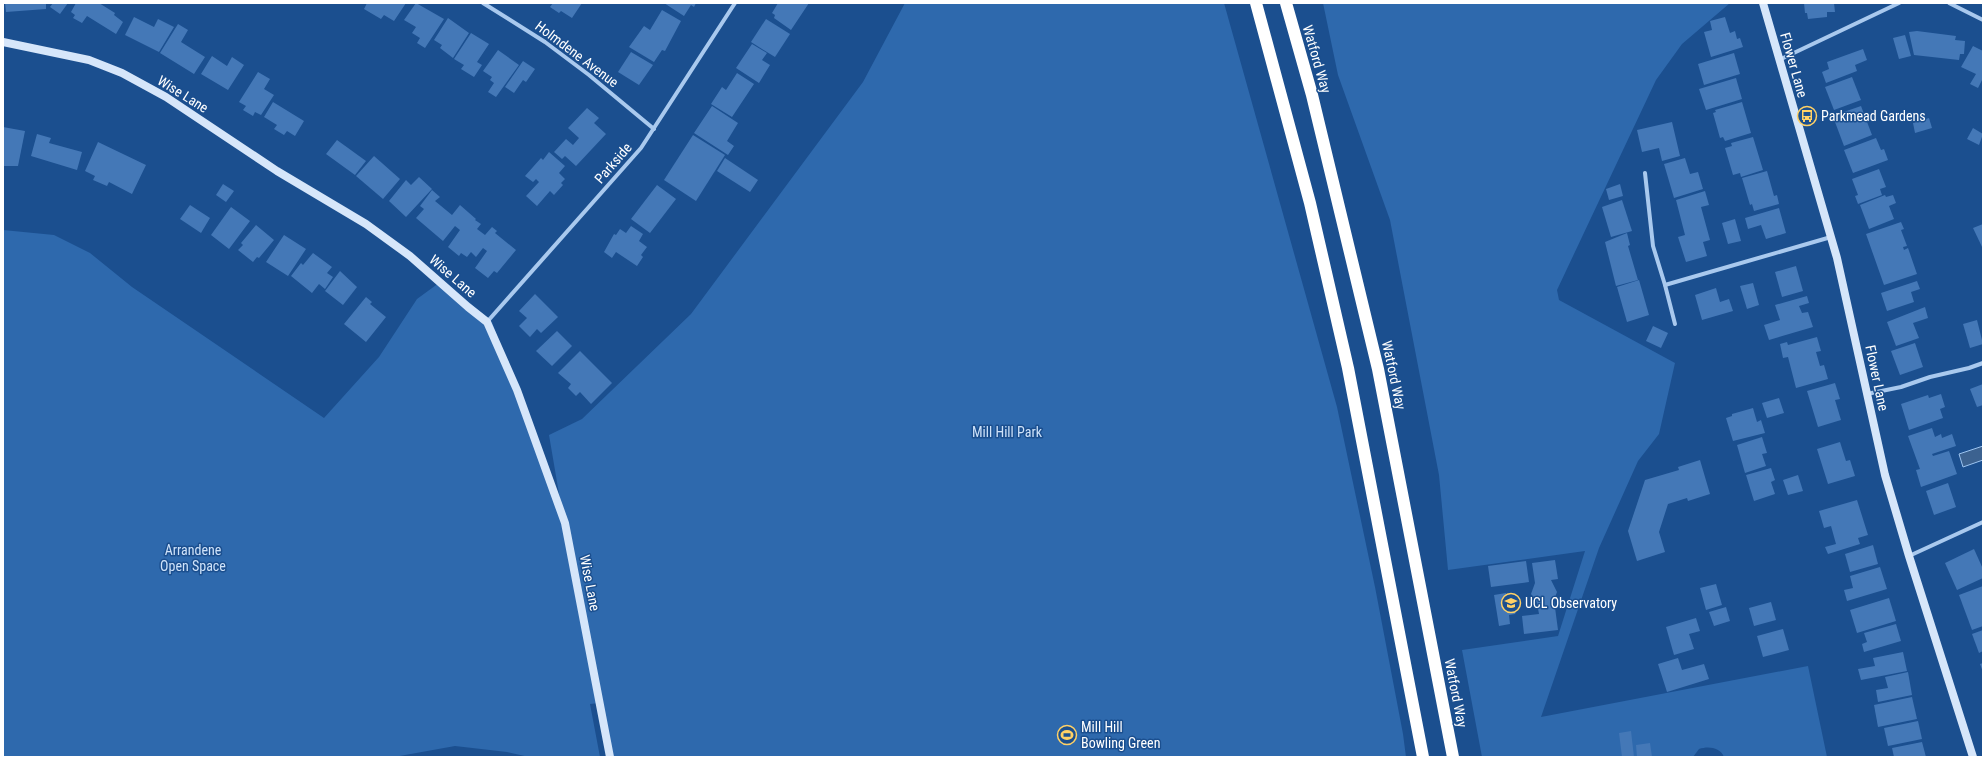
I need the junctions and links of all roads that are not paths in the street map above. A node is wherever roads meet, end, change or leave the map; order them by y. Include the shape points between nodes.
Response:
1 (483, 3) edge
2 (735, 3) edge
3 (1256, 3) edge
4 (1286, 3) edge
5 (1763, 3) edge
6 (1899, 3) edge
7 (1949, 3) edge
8 (1983, 20) edge
9 (3, 42) edge
10 (1779, 60) junction
11 (654, 129) junction
12 (1645, 173) dead end
13 (1831, 237) junction
14 (1665, 285) junction
15 (487, 322) junction
16 (1675, 324) dead end
17 (1983, 363) edge
18 (1867, 394) junction
19 (1983, 522) edge
20 (1909, 556) junction
21 (610, 757) edge
22 (1423, 757) edge
23 (1453, 757) edge
24 (1973, 757) edge

1 - 11 street, Holmdene Avenue via 551,46
2 - 11 street, Parkside
3 - 22 highway via 1310,203 1348,368
4 - 23 highway, Watford Way via 1318,118 1378,369
5 - 10 street, Flower Lane
6 - 10 street
7 - 8 street
9 - 15 street, Wise Lane via 89,60 122,73 166,97 277,171 366,224 410,256
10 - 13 street, Flower Lane
11 - 15 street, Parkside via 641,148
12 - 14 street via 1653,246
13 - 14 street
13 - 18 street, Flower Lane
14 - 16 street
15 - 21 street, Wise Lane via 517,390 565,523
17 - 18 street via 1901,387
18 - 20 street, Flower Lane via 1885,475
19 - 20 street
20 - 24 street, Flower Lane

